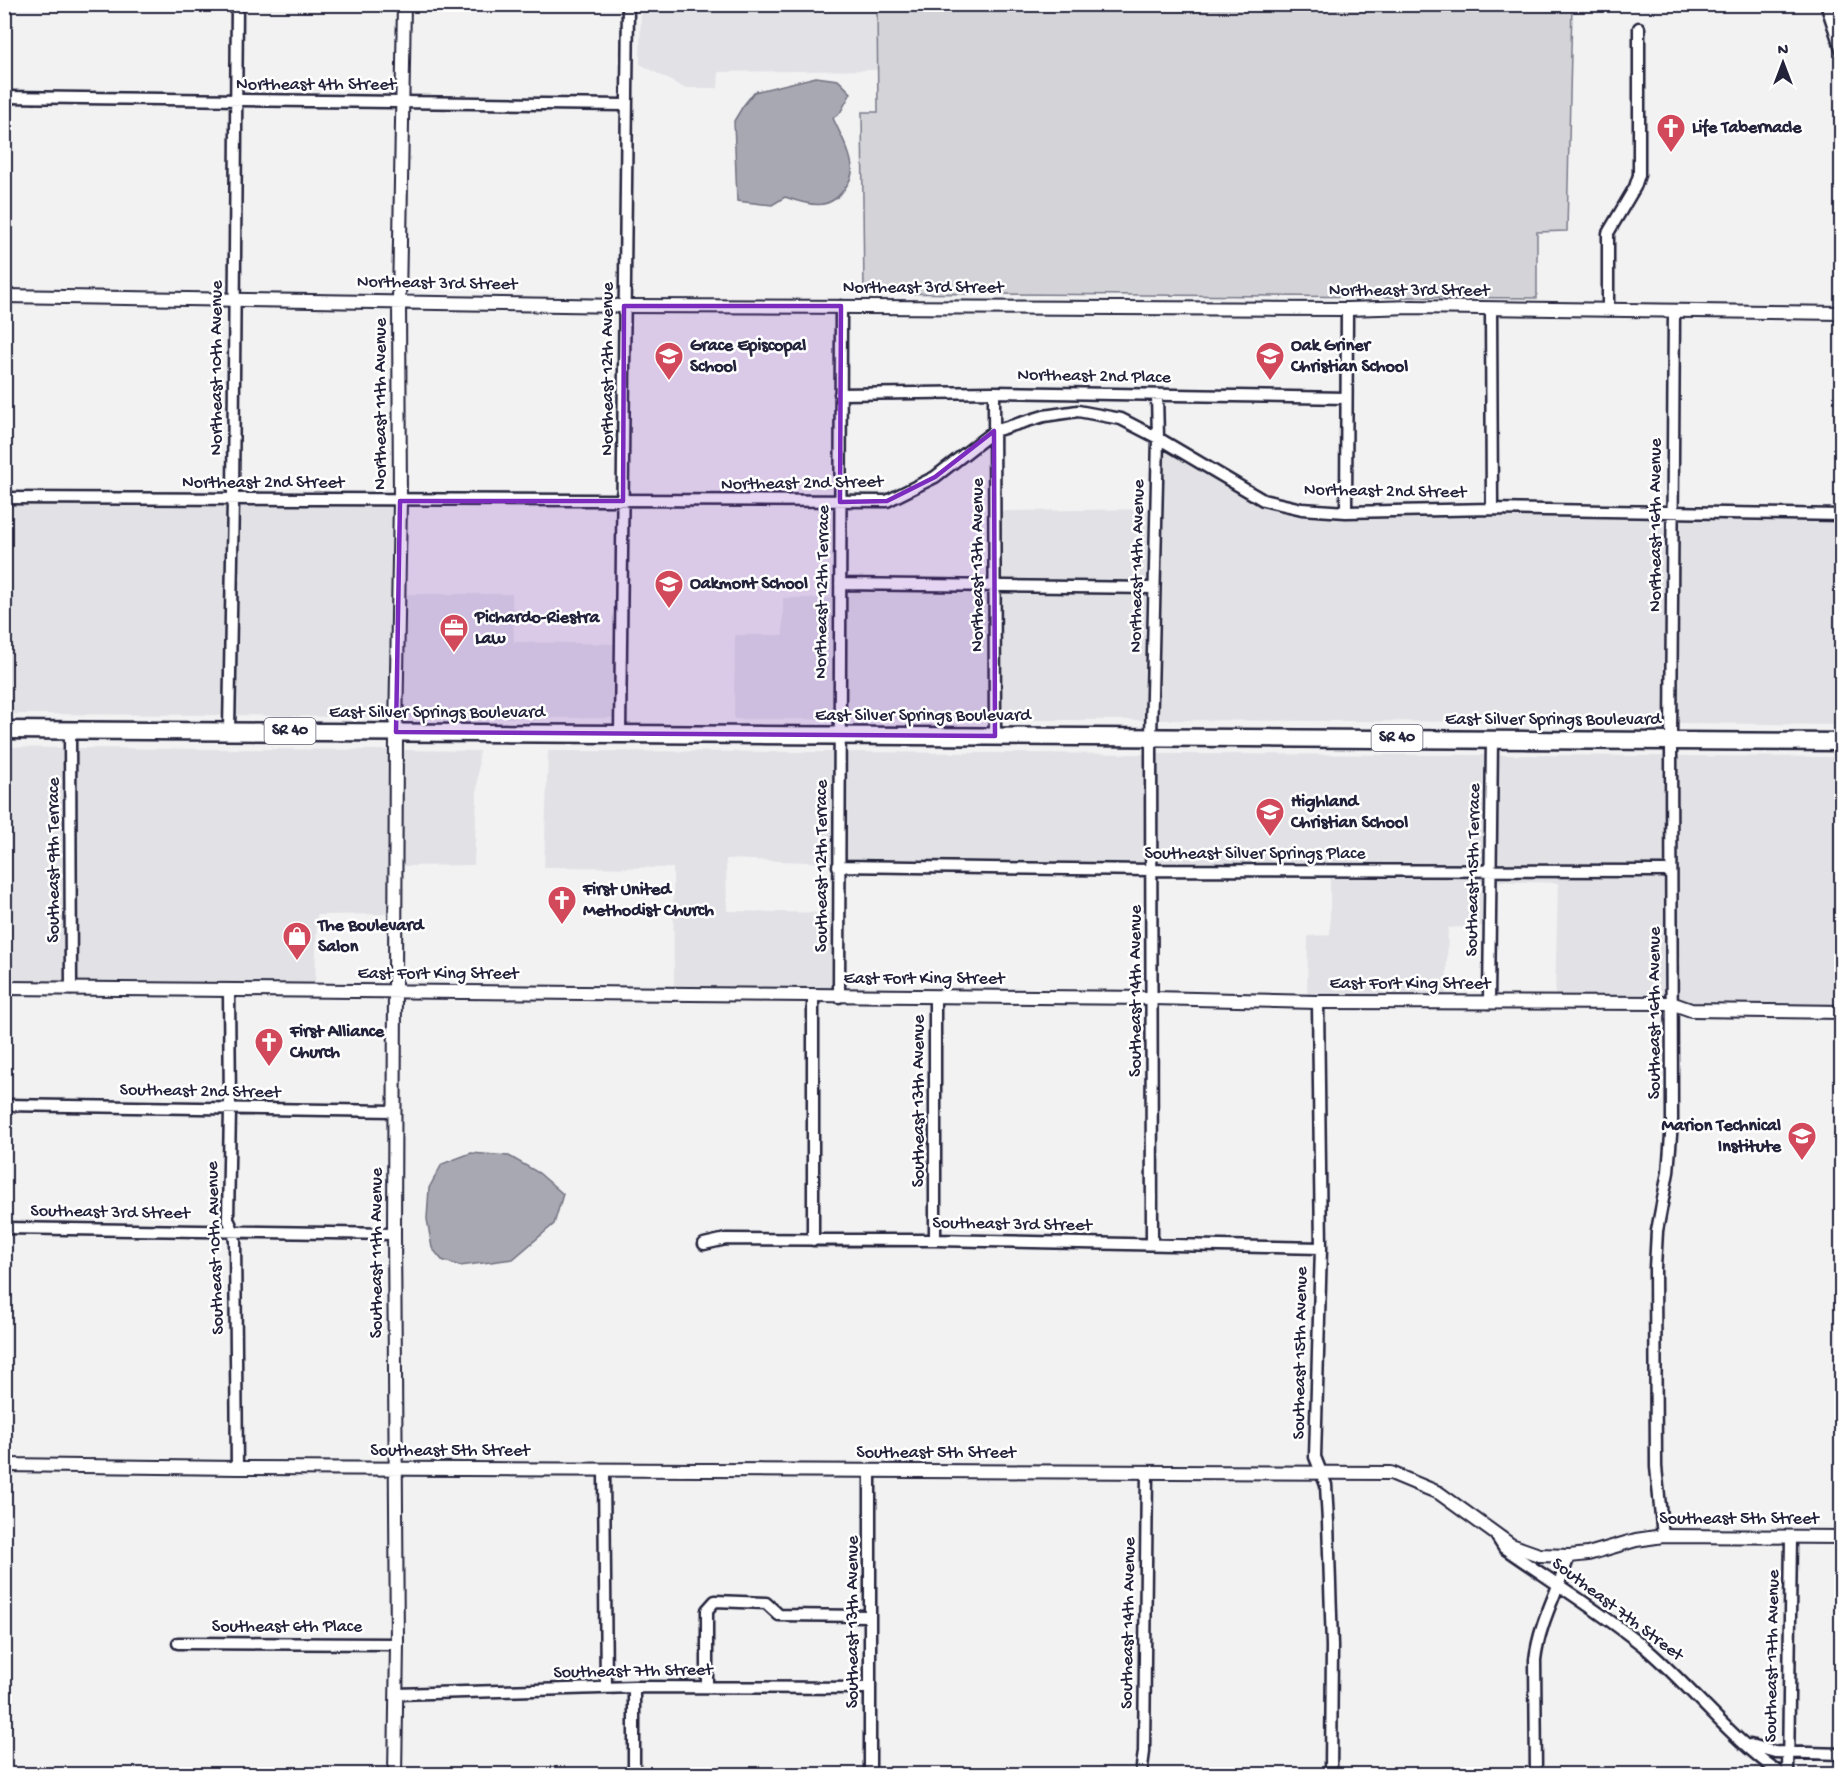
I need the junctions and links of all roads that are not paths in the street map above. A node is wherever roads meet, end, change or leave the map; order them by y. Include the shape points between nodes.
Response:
1 (237, 4) edge
2 (404, 4) edge
3 (628, 4) edge
4 (1826, 4) edge
5 (1639, 27) dead end
6 (1841, 47) edge
7 (4, 97) edge
8 (235, 101) junction
9 (403, 102) junction
10 (626, 105) junction
11 (4, 296) edge
12 (233, 298) junction
13 (399, 301) junction
14 (624, 306) junction
15 (841, 306) junction
16 (1347, 309) junction
17 (1491, 309) junction
18 (1608, 310) junction
19 (1674, 311) junction
20 (1842, 313) edge
21 (994, 393) junction
22 (840, 394) junction
23 (1073, 394) junction
24 (1157, 395) junction
25 (1346, 398) junction
26 (1073, 411) junction
27 (994, 431) junction
28 (1158, 438) junction
29 (4, 498) edge
30 (233, 499) junction
31 (400, 501) junction
32 (623, 501) junction
33 (840, 502) junction
34 (1492, 509) junction
35 (1346, 512) junction
36 (1673, 512) junction
37 (1842, 515) edge
38 (840, 584) junction
39 (995, 585) junction
40 (1154, 588) junction
41 (4, 730) edge
42 (70, 730) junction
43 (229, 731) junction
44 (396, 732) junction
45 (620, 734) junction
46 (837, 735) junction
47 (995, 736) junction
48 (1151, 737) junction
49 (1492, 739) junction
50 (1671, 740) junction
51 (1842, 742) edge
52 (838, 866) junction
53 (1152, 870) junction
54 (1489, 871) junction
55 (1671, 871) junction
56 (4, 988) edge
57 (71, 989) junction
58 (229, 991) junction
59 (397, 992) junction
60 (813, 996) junction
61 (839, 997) junction
62 (935, 997) junction
63 (1153, 998) junction
64 (1318, 1002) junction
65 (1489, 1003) junction
66 (1671, 1003) junction
67 (1842, 1012) edge
68 (4, 1105) edge
69 (230, 1109) junction
70 (394, 1111) junction
71 (4, 1228) edge
72 (234, 1230) junction
73 (394, 1234) junction
74 (813, 1240) junction
75 (935, 1240) junction
76 (704, 1244) dead end
77 (1152, 1244) junction
78 (1321, 1248) junction
79 (4, 1465) edge
80 (237, 1468) junction
81 (396, 1468) junction
82 (604, 1470) junction
83 (870, 1470) junction
84 (1148, 1472) junction
85 (1324, 1474) junction
86 (1493, 1532) junction
87 (1663, 1536) junction
88 (1791, 1537) junction
89 (1842, 1537) edge
90 (1569, 1556) junction
91 (1559, 1586) junction
92 (870, 1616) junction
93 (178, 1643) dead end
94 (397, 1644) junction
95 (634, 1687) junction
96 (707, 1687) junction
97 (606, 1688) junction
98 (869, 1688) junction
99 (397, 1694) junction
100 (1744, 1743) junction
101 (1788, 1753) junction
102 (1842, 1754) edge
103 (395, 1774) edge
104 (634, 1774) edge
105 (870, 1774) edge
106 (1142, 1774) edge
107 (1331, 1774) edge
108 (1536, 1774) edge
109 (1782, 1774) edge
110 (1788, 1774) edge

1 - 8 street, Northeast 10th Avenue
2 - 9 street, Northeast 11th Avenue
3 - 10 street, Northeast 12th Avenue
4 - 6 street
5 - 18 street via 1639,176 1608,233
7 - 8 street, Northeast 4th Street
8 - 9 street, Northeast 4th Street
8 - 12 street, Northeast 10th Avenue
9 - 10 street, Northeast 4th Street
9 - 13 street, Northeast 11th Avenue
10 - 14 street, Northeast 12th Avenue
11 - 12 street, Northeast 3rd Street
12 - 13 street, Northeast 3rd Street
12 - 30 street, Northeast 10th Avenue
13 - 14 street, Northeast 3rd Street
13 - 31 street, Northeast 11th Avenue
14 - 15 street, Northeast 3rd Street
14 - 32 street, Northeast 12th Avenue
15 - 16 street, Northeast 3rd Street
15 - 22 street, Northeast 12th Terrace
16 - 17 street, Northeast 3rd Street
16 - 25 street
17 - 18 street, Northeast 3rd Street
17 - 34 street
18 - 19 street, Northeast 3rd Street
19 - 20 street, Northeast 3rd Street
19 - 36 street, Northeast 16th Avenue
21 - 22 street, Northeast 2nd Place
21 - 23 street, Northeast 2nd Place
21 - 27 street, Northeast 13th Avenue
22 - 33 street, Northeast 12th Terrace
23 - 24 street, Northeast 2nd Place
23 - 26 street
24 - 25 street, Northeast 2nd Place
24 - 28 street, Northeast 14th Avenue
25 - 35 street
26 - 27 street, Northeast 2nd Street
26 - 28 street, Northeast 2nd Street via 1121,419
27 - 33 street, Northeast 2nd Street via 936,477 887,501
27 - 39 street, Northeast 13th Avenue
28 - 35 street, Northeast 2nd Street via 1263,500 1302,509
28 - 40 street, Northeast 14th Avenue
29 - 30 street, Northeast 2nd Street
30 - 31 street, Northeast 2nd Street
30 - 43 street, Northeast 10th Avenue
31 - 32 street, Northeast 2nd Street
31 - 44 street, Northeast 11th Avenue
32 - 33 street, Northeast 2nd Street
32 - 45 street, Northeast 12th Avenue
33 - 38 street, Northeast 12th Terrace
34 - 35 street, Northeast 2nd Street
34 - 36 street, Northeast 2nd Street
36 - 37 street, Northeast 2nd Street
36 - 50 street, Northeast 16th Avenue
38 - 39 street
38 - 46 street, Northeast 12th Terrace
39 - 40 street
39 - 47 street, Northeast 13th Avenue
40 - 48 street, Northeast 14th Avenue
41 - 42 main road, East Silver Springs Boulevard / SR 40
42 - 43 main road, East Silver Springs Boulevard / SR 40
42 - 57 street, Southeast 9th Terrace
43 - 44 main road, East Silver Springs Boulevard / SR 40
44 - 45 main road, East Silver Springs Boulevard / SR 40
44 - 59 street, Southeast 11th Avenue
45 - 46 main road, East Silver Springs Boulevard / SR 40
46 - 47 main road, East Silver Springs Boulevard / SR 40
46 - 52 street, Southeast 12th Terrace
47 - 48 main road, East Silver Springs Boulevard / SR 40
48 - 49 main road, East Silver Springs Boulevard / SR 40
48 - 53 street, Southeast 14th Avenue
49 - 50 main road, East Silver Springs Boulevard / SR 40
49 - 54 street, Southeast 15th Terrace
50 - 51 main road, East Silver Springs Boulevard / SR 40
50 - 55 street, Southeast 16th Avenue
52 - 53 street, Southeast Silver Springs Place
52 - 61 street, Southeast 12th Terrace
53 - 54 street, Southeast Silver Springs Place
53 - 63 street, Southeast 14th Avenue
54 - 55 street, Southeast Silver Springs Place
54 - 65 street, Southeast 15th Terrace
55 - 66 street, Southeast 16th Avenue
56 - 57 street, East Fort King Street
57 - 58 street, East Fort King Street
58 - 59 street, East Fort King Street
58 - 69 street, Southeast 10th Avenue
59 - 60 street, East Fort King Street
59 - 70 street, Southeast 11th Avenue
60 - 61 street, East Fort King Street
60 - 74 street
61 - 62 street, East Fort King Street
62 - 63 street, East Fort King Street
62 - 75 street, Southeast 13th Avenue
63 - 64 street, East Fort King Street
63 - 77 street, Southeast 14th Avenue
64 - 65 street, East Fort King Street
64 - 78 street, Southeast 15th Avenue
65 - 66 street, East Fort King Street
66 - 67 street, East Fort King Street via 1691,1010
66 - 87 street, Southeast 16th Avenue via 1672,1123 1655,1268 1656,1467
68 - 69 street, Southeast 2nd Street
69 - 70 street, Southeast 2nd Street
69 - 72 street, Southeast 10th Avenue via 228,1219
70 - 73 street, Southeast 11th Avenue
71 - 72 street, Southeast 3rd Street
72 - 73 street, Southeast 3rd Street
72 - 80 street, Southeast 10th Avenue
73 - 81 street, Southeast 11th Avenue
74 - 75 street, Southeast 3rd Street
74 - 76 street, Southeast 3rd Street via 726,1239
75 - 77 street, Southeast 3rd Street
77 - 78 street, Southeast 3rd Street
78 - 85 street, Southeast 15th Avenue via 1315,1457
79 - 80 street, Southeast 5th Street
80 - 81 street, Southeast 5th Street
81 - 82 street, Southeast 5th Street
81 - 94 street, Southeast 11th Avenue
82 - 83 street, Southeast 5th Street
82 - 97 street
83 - 84 street, Southeast 5th Street
83 - 92 street, Southeast 13th Avenue
84 - 85 street, Southeast 5th Street
84 - 106 street, Southeast 14th Avenue
85 - 86 street, Southeast 5th Street via 1391,1473 1439,1493
85 - 107 street, Southeast 15th Avenue via 1332,1646
86 - 90 street, Southeast 5th Street via 1511,1545 1539,1554
86 - 91 street, Southeast 7th Street via 1504,1548
87 - 88 street, Southeast 5th Street
87 - 90 street, Southeast 5th Street
88 - 89 street, Southeast 5th Street
88 - 101 street, Southeast 17th Avenue
90 - 91 street
91 - 100 street, Southeast 7th Street via 1641,1645
91 - 108 street via 1537,1643
92 - 96 street via 779,1615 766,1602 715,1601 707,1610
92 - 98 street, Southeast 13th Avenue
93 - 94 street, Southeast 6th Place
94 - 99 street, Southeast 11th Avenue
95 - 96 street, Southeast 7th Street
95 - 97 street, Southeast 7th Street
95 - 104 street
96 - 98 street, Southeast 7th Street
97 - 99 street, Southeast 7th Street
98 - 105 street, Southeast 13th Avenue
99 - 103 street, Southeast 11th Avenue
100 - 101 street, Southeast 7th Street
100 - 109 street, Southeast 7th Street
101 - 102 street, Southeast 7th Street
101 - 110 street, Southeast 17th Avenue

